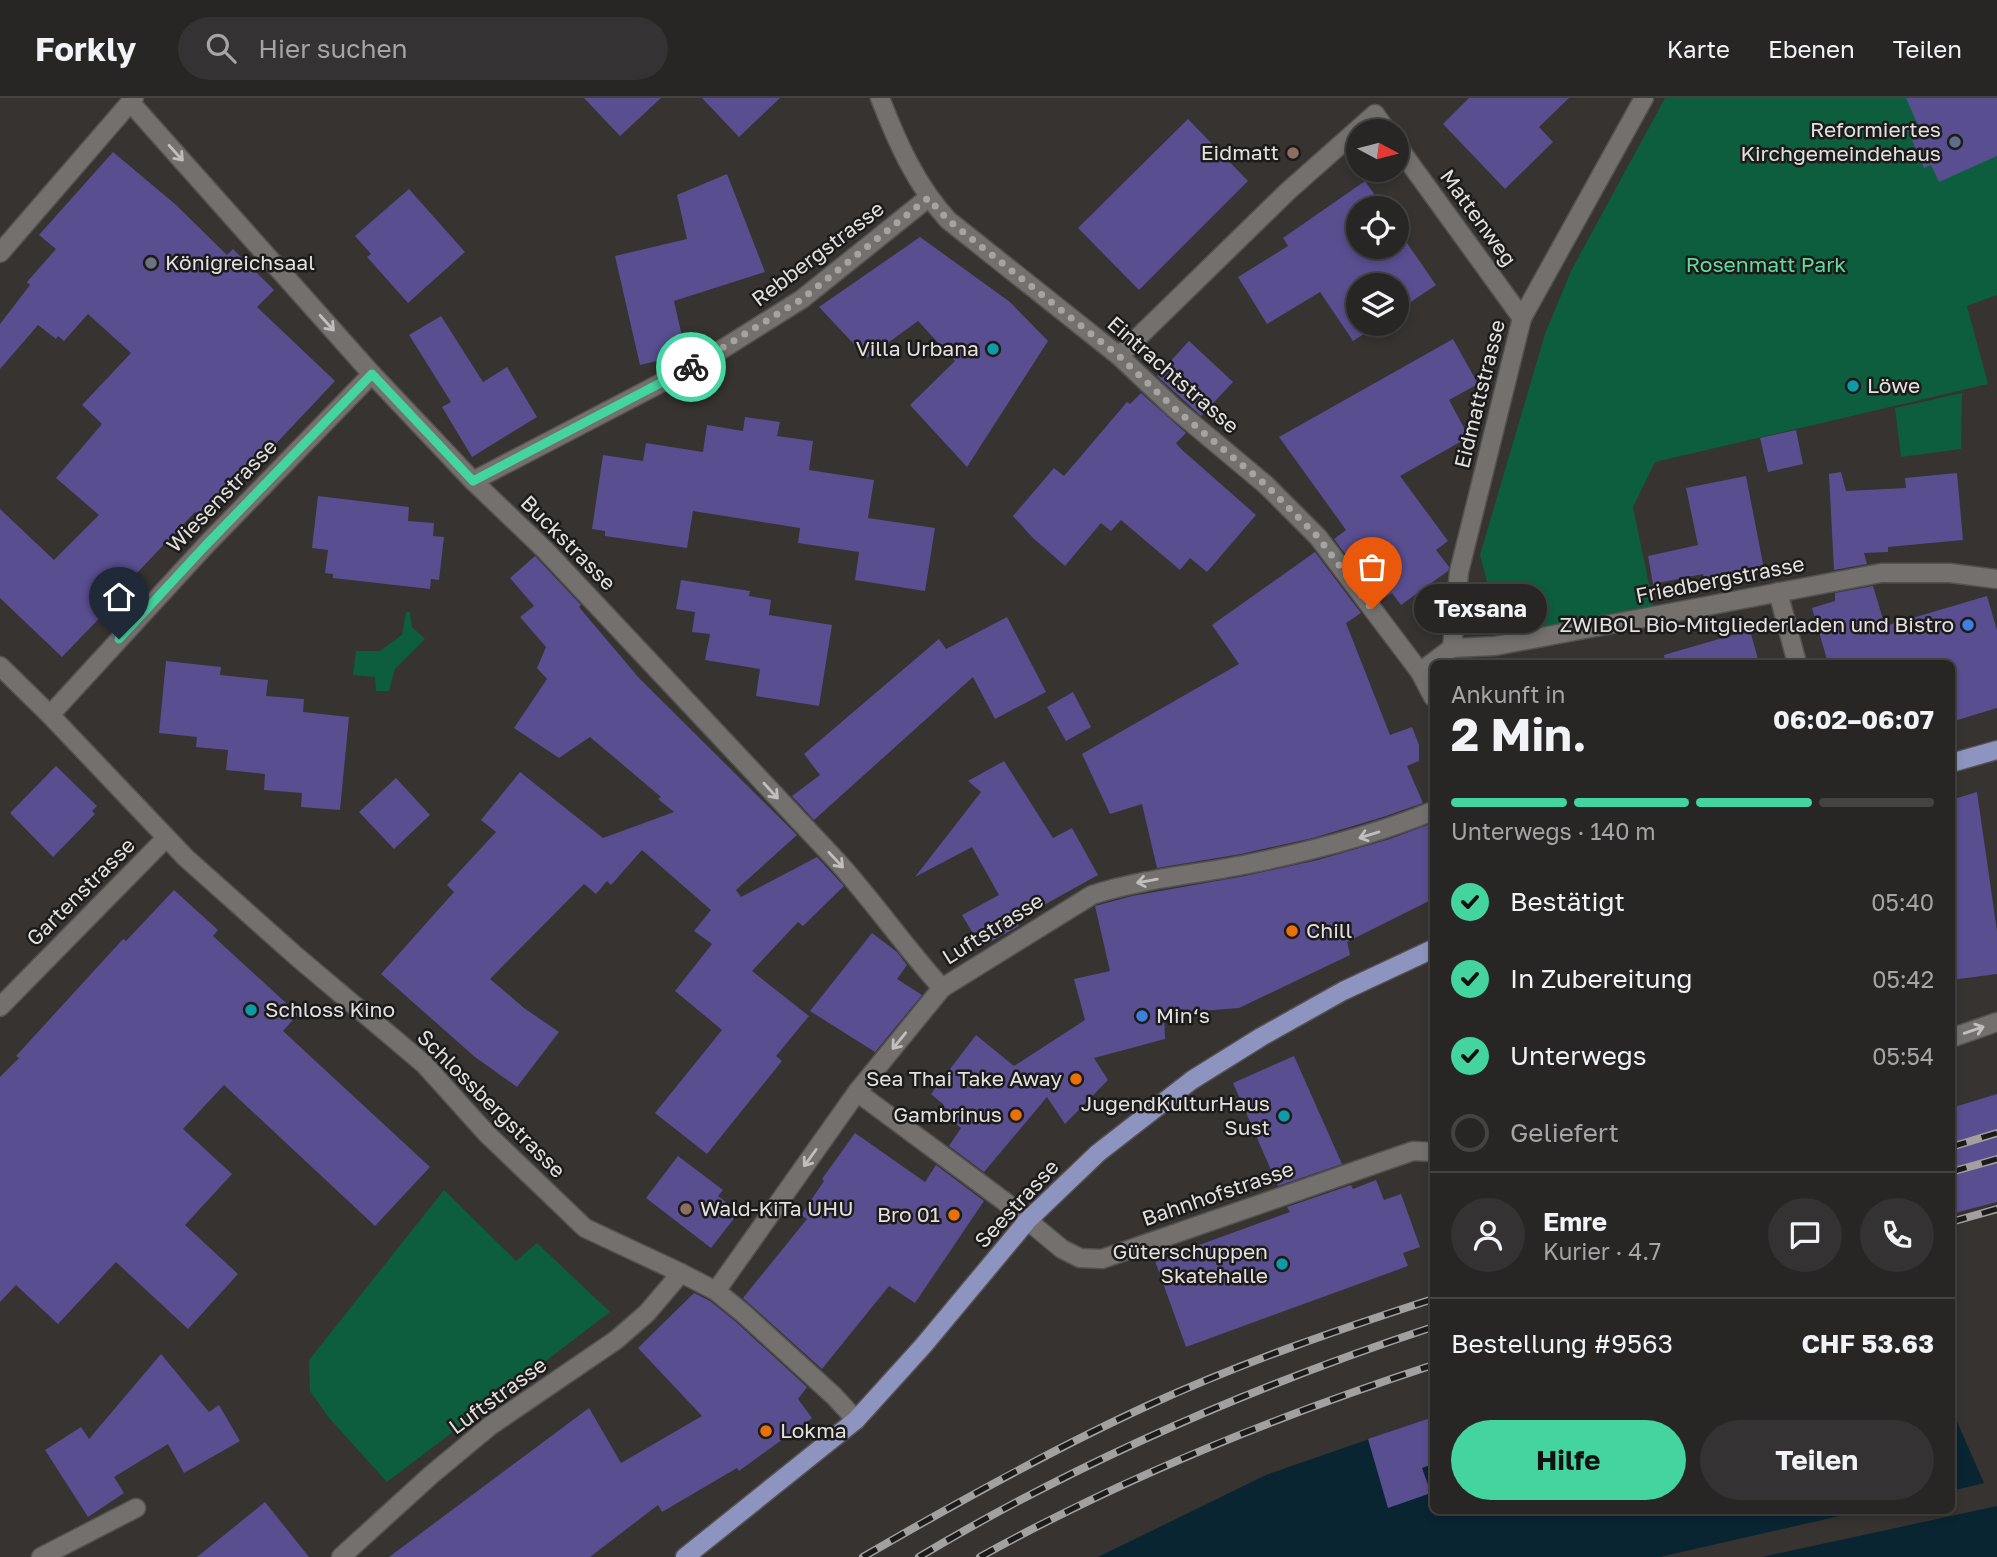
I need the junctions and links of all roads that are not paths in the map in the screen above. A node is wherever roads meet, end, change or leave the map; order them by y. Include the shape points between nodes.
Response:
1 (880, 98) edge
2 (1644, 98) edge
3 (132, 100) edge
4 (1346, 139) edge
5 (1409, 162) edge
6 (928, 198) junction
7 (0, 253) edge
8 (1522, 318) junction
9 (1119, 356) junction
10 (372, 374) junction
11 (473, 481) junction
12 (1997, 579) edge
13 (1778, 592) junction
14 (1452, 649) junction
15 (1437, 660) edge
16 (1796, 660) edge
17 (1430, 665) edge
18 (0, 666) edge
19 (1420, 672) junction
20 (1430, 691) edge
21 (50, 715) junction
22 (1997, 750) edge
23 (1955, 762) edge
24 (1430, 812) edge
25 (166, 838) junction
26 (1430, 950) edge
27 (942, 988) junction
28 (0, 1007) edge
29 (1997, 1022) edge
30 (1955, 1037) edge
31 (857, 1092) junction
32 (1430, 1152) edge
33 (1028, 1220) junction
34 (681, 1273) junction
35 (716, 1291) junction
36 (856, 1420) junction
37 (136, 1508) dead end
38 (41, 1557) edge
39 (341, 1557) edge
40 (685, 1557) edge

1 - 6 street, Eintrachtstrasse via 897,142
2 - 8 street, Eidmattstrasse
3 - 7 street
3 -> 10 street, Buckstrasse
4 - 9 street
5 - 8 street, Mattenweg
6 - 9 street, Eintrachtstrasse via 948,220
6 - 11 street, Rebbergstrasse via 802,299 705,359
8 - 14 street, Eidmattstrasse via 1459,572
9 - 19 street, Eintrachtstrasse via 1318,537
10 - 11 street, Buckstrasse
10 - 21 street, Wiesenstrasse
11 -> 27 street, Buckstrasse via 545,550 754,771 860,886
12 - 13 street, Friedbergstrasse via 1950,573 1881,573
13 - 14 street, Friedbergstrasse via 1494,646
13 - 16 street
14 - 15 street
17 - 19 street
18 - 21 street, Schlossbergstrasse
19 - 20 street, Eintrachtstrasse
21 - 25 street, Schlossbergstrasse
22 - 23 main road
24 -> 27 street, Luftstrasse via 1344,842 1091,895
25 - 28 street, Gartenstrasse
25 - 34 street, Schlossbergstrasse via 424,1064 487,1134 585,1228
26 - 33 main road, Seestrasse via 1343,991 1192,1080 1098,1153
27 -> 31 street, Luftstrasse
30 -> 29 street
31 - 33 street, Bahnhofstrasse
31 -> 35 street, Luftstrasse
32 - 33 street, Bahnhofstrasse via 1413,1151 1102,1259 1080,1258 1062,1249
33 - 36 main road, Seestrasse
34 - 35 street, Schlossbergstrasse
34 - 39 street, Luftstrasse via 616,1340 490,1426
35 - 36 street, Schlossbergstrasse
36 - 40 main road, Seestrasse
37 - 38 street

